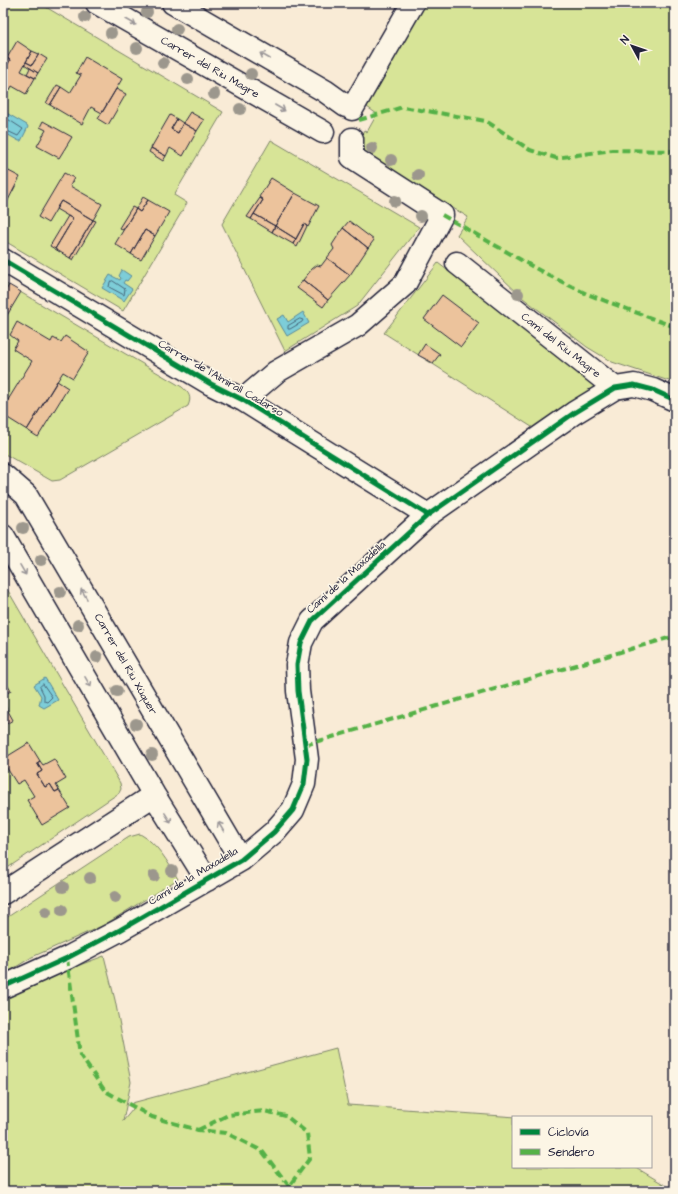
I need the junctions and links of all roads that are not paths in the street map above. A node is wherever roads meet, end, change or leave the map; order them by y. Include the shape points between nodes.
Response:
1 (97, 3) edge
2 (173, 3) edge
3 (414, 3) edge
4 (349, 107) junction
5 (323, 132) junction
6 (352, 139) junction
7 (3, 260) edge
8 (457, 263) dead end
9 (615, 388) junction
10 (242, 400) junction
11 (675, 400) edge
12 (3, 475) edge
13 (428, 515) junction
14 (3, 536) edge
15 (154, 795) junction
16 (241, 860) junction
17 (207, 880) junction
18 (3, 893) edge
19 (3, 986) edge

1 -> 5 street, Carrer del Riu Magre
4 -> 2 street
3 - 4 street
4 - 5 street via 332,106 322,117
4 - 6 street via 359,120 359,128
5 - 6 street via 336,143
6 - 10 street via 352,156 442,215 405,284 358,325 276,372
7 - 10 street, Carrer de l'Almirall Cadarso
8 - 9 street, Camí del Riu Magre
9 - 11 street via 634,385
9 - 13 street, Camí de la Maxadella via 567,418
10 - 13 street, Carrer de l'Almirall Cadarso
16 -> 12 street, Carrer del Riu Xúquer via 26,495
13 - 16 street, Camí de la Maxadella via 312,621 301,643 297,665 307,759 304,784 293,810 274,832
14 -> 15 street
15 -> 17 street
15 - 18 street
16 - 17 street, Camí de la Maxadella
17 - 19 street, Camí de la Maxadella via 67,958

